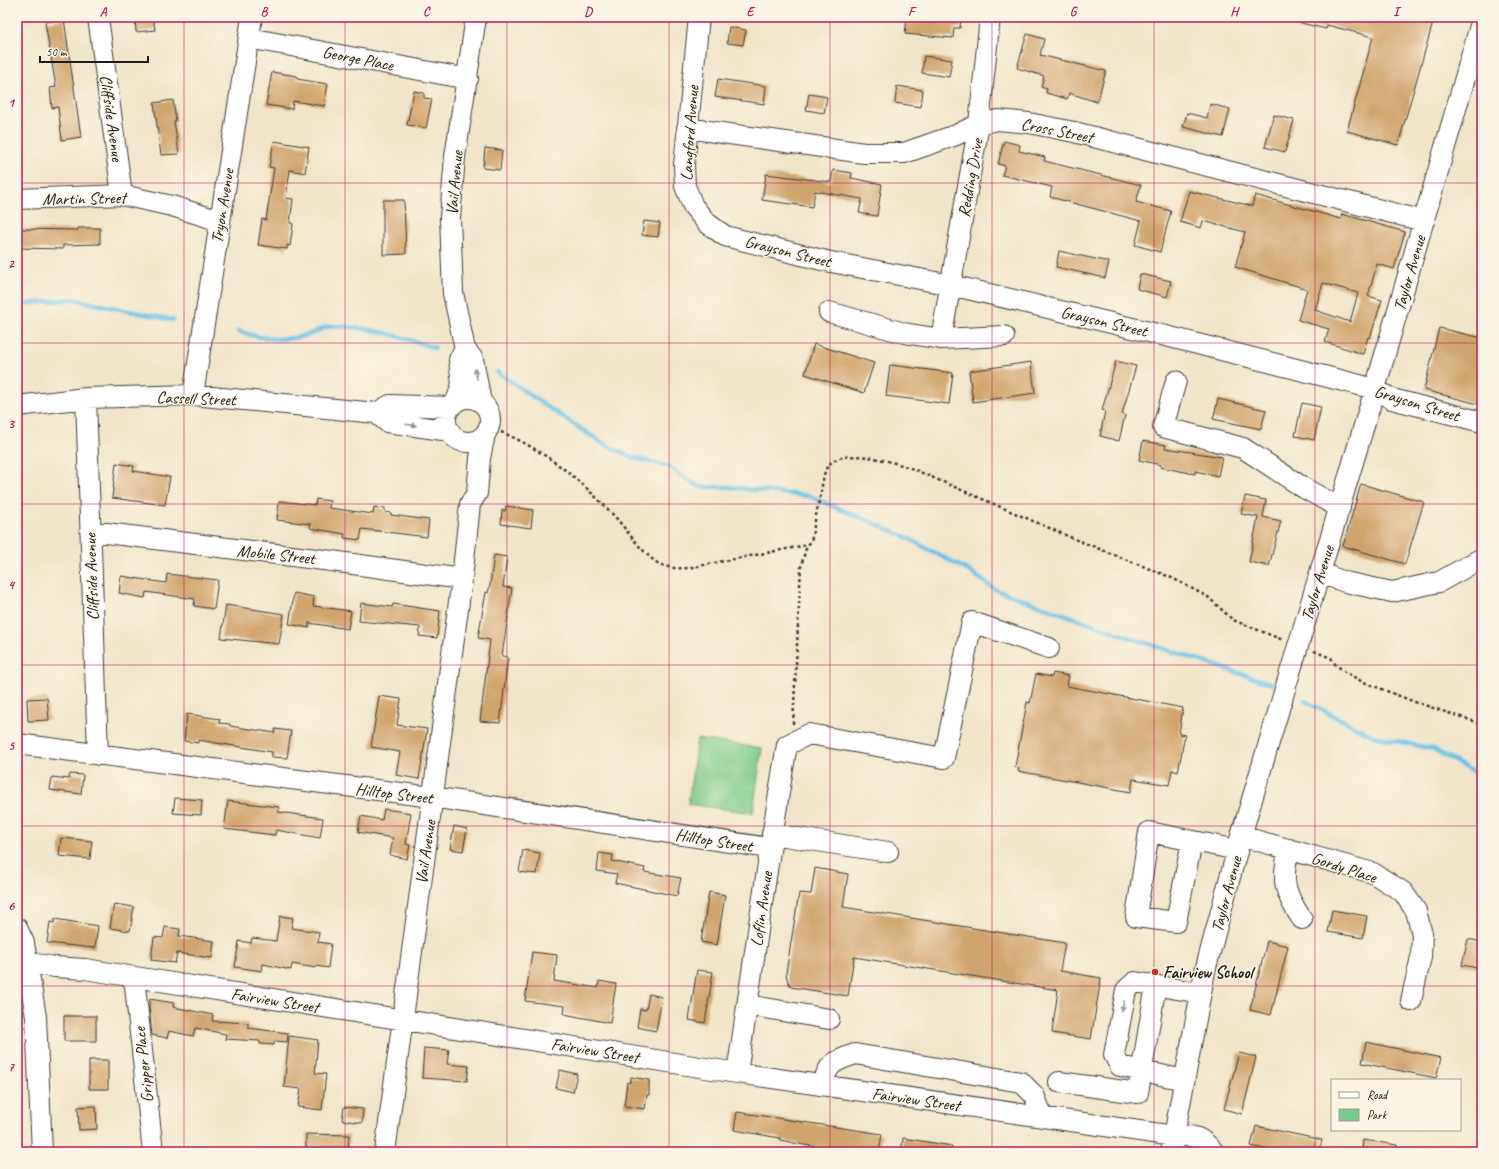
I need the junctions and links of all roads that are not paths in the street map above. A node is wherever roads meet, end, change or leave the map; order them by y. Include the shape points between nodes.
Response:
1 (98, 17) edge
2 (252, 17) edge
3 (476, 17) edge
4 (699, 17) edge
5 (990, 17) edge
6 (1482, 19) edge
7 (249, 38) junction
8 (468, 79) junction
9 (980, 124) junction
10 (687, 128) junction
11 (122, 195) junction
12 (17, 199) edge
13 (220, 221) junction
14 (1424, 221) junction
15 (722, 234) joint
16 (951, 285) junction
17 (829, 312) dead end
18 (1004, 336) dead end
19 (941, 339) junction
20 (465, 349) junction
21 (1176, 381) dead end
22 (1376, 389) junction
23 (193, 394) junction
24 (86, 398) junction
25 (482, 402) junction
26 (453, 404) junction
27 (17, 406) edge
28 (376, 413) junction
29 (1482, 422) edge
30 (487, 431) junction
31 (454, 435) junction
32 (470, 504) junction
33 (1340, 508) junction
34 (90, 531) junction
35 (1482, 558) edge
36 (1320, 573) junction
37 (462, 579) junction
38 (1048, 648) dead end
39 (17, 744) edge
40 (98, 755) junction
41 (432, 797) junction
42 (770, 841) junction
43 (1192, 841) junction
44 (1240, 843) junction
45 (1288, 849) junction
46 (888, 852) dead end
47 (1302, 919) dead end
48 (17, 928) edge
49 (22, 962) edge
50 (134, 977) junction
51 (1156, 985) junction
52 (1201, 993) junction
53 (1411, 1001) dead end
54 (748, 1005) junction
55 (828, 1019) dead end
56 (402, 1020) junction
57 (1142, 1071) junction
58 (737, 1073) junction
59 (1184, 1080) junction
60 (1059, 1082) dead end
61 (823, 1085) junction
62 (1043, 1117) junction
63 (1172, 1144) edge
64 (42, 1152) edge
65 (153, 1152) edge
66 (385, 1152) edge
67 (1214, 1152) edge

1 - 11 street, Cliffside Avenue
2 - 7 street, Tryon Avenue
3 - 8 street, Vail Avenue
4 - 10 street, Langford Avenue
5 - 9 street, Redding Drive
6 - 14 street, Taylor Avenue
7 - 8 street, George Place
7 - 13 street, Tryon Avenue
8 - 20 street, Vail Avenue via 455,157 450,218 453,293
9 - 10 street, Cross Street via 904,153 864,153
9 - 14 street, Cross Street via 998,120 1029,122
9 - 16 street, Redding Drive
10 - 15 street, Langford Avenue via 685,186 693,206 707,223
11 - 12 street, Martin Street
11 - 13 street, Martin Street via 172,206
13 - 23 street, Tryon Avenue
14 - 22 street, Taylor Avenue
15 - 16 street, Grayson Street via 826,261
16 - 19 street, Redding Drive
16 - 22 street, Grayson Street
17 - 19 street via 904,333
18 - 19 street
25 -> 20 street, Vail Avenue via 473,359
20 - 26 street, Vail Avenue via 459,360 462,384
21 - 33 street via 1163,427 1243,448
22 - 29 street, Grayson Street via 1392,399
22 - 33 street, Taylor Avenue
23 - 24 street, Cassell Street
23 - 28 street, Cassell Street
24 - 27 street, Cassell Street
24 - 34 street, Cliffside Avenue
25 - 26 street via 469,398
25 - 30 street via 489,413
26 - 28 street, Cassell Street via 390,405
26 - 31 street via 447,419
28 -> 31 street, Cassell Street via 387,422
30 - 31 street via 472,442
30 - 32 street, Vail Avenue via 480,458 477,492
31 - 32 street, Vail Avenue via 464,449 467,462 465,492
32 - 37 street, Vail Avenue
33 - 36 street, Taylor Avenue
34 - 37 street, Mobile Street
34 - 40 street, Cliffside Avenue
35 - 36 street via 1439,582 1392,592 1345,582
36 - 44 street, Taylor Avenue
37 - 41 street, Vail Avenue
38 - 42 street, Loflin Avenue via 972,622 944,758 808,734 793,742
39 - 40 street, Hilltop Street
40 - 41 street, Hilltop Street
41 - 42 street, Hilltop Street
41 - 56 street, Vail Avenue
42 - 46 street, Hilltop Street
42 - 54 street, Loflin Avenue
43 - 43 street, Gordy Place via 1149,832 1136,917 1176,922
43 - 44 street, Gordy Place
44 - 45 street, Gordy Place
44 - 52 street, Taylor Avenue
45 - 47 street via 1284,869 1285,888 1292,905
45 - 53 street, Gordy Place via 1373,873 1403,892 1416,911 1422,934 1421,957
48 - 49 street via 24,943
49 - 50 street, Fairview Street
49 - 64 street via 36,1017
50 - 56 street, Fairview Street
50 - 65 street, Gripper Place
51 - 52 street
51 - 57 street
51 -> 57 street via 1135,982 1126,990 1114,1055 1120,1066
52 - 59 street, Taylor Avenue
54 - 55 street
54 - 58 street, Loflin Avenue
56 - 58 street, Fairview Street
56 - 66 street, Vail Avenue
57 - 59 street
57 - 60 street via 1138,1093
58 - 61 street, Fairview Street
59 - 63 street, Taylor Avenue
61 - 62 street, Fairview Street
61 - 62 street via 826,1071 837,1060 855,1054 1021,1082 1034,1095
62 - 63 street, Fairview Street
63 - 67 street, Fairview Street via 1190,1135 1203,1140

